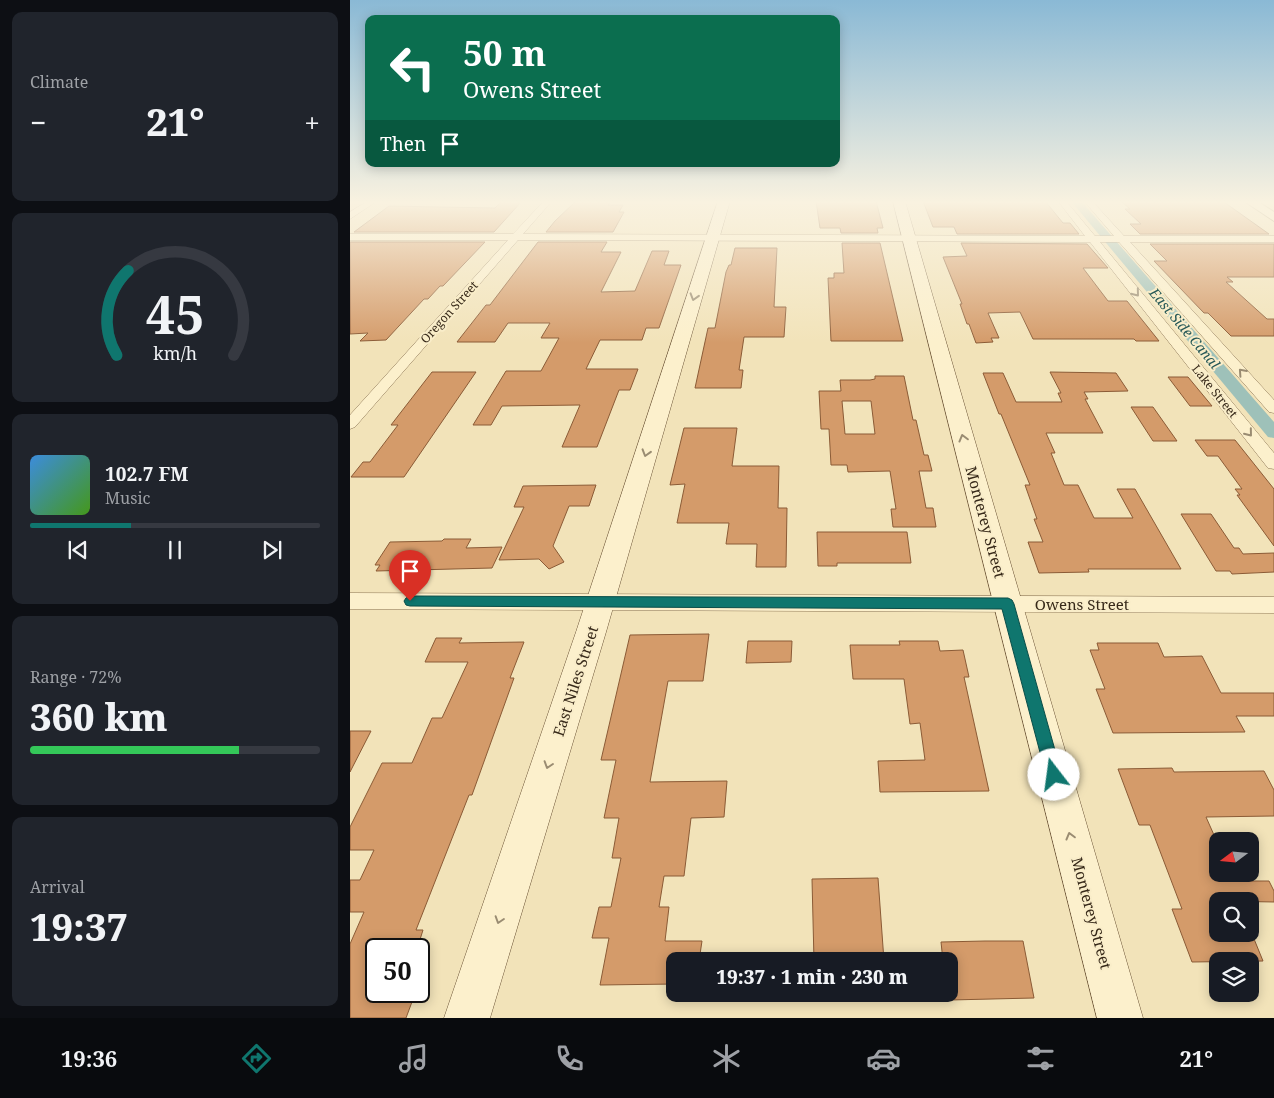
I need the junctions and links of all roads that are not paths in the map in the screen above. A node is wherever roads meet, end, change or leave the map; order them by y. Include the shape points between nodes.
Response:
1 (506, 249) edge
2 (709, 249) edge
3 (912, 249) edge
4 (1100, 249) edge
5 (1131, 249) edge
6 (1274, 409) edge
7 (350, 424) edge
8 (1274, 464) edge
9 (350, 601) edge
10 (600, 602) junction
11 (1008, 604) junction
12 (1274, 604) edge
13 (467, 1018) edge
14 (1120, 1018) edge

1 - 7 street, Oregon Street
2 -> 10 main road, East Niles Street
11 -> 3 main road, Monterey Street
4 -> 8 street, Lake Street
6 -> 5 street
9 - 10 street, Owens Street
10 - 11 street, Owens Street
10 -> 13 main road, East Niles Street
11 - 12 street, Owens Street
14 -> 11 main road, Monterey Street

